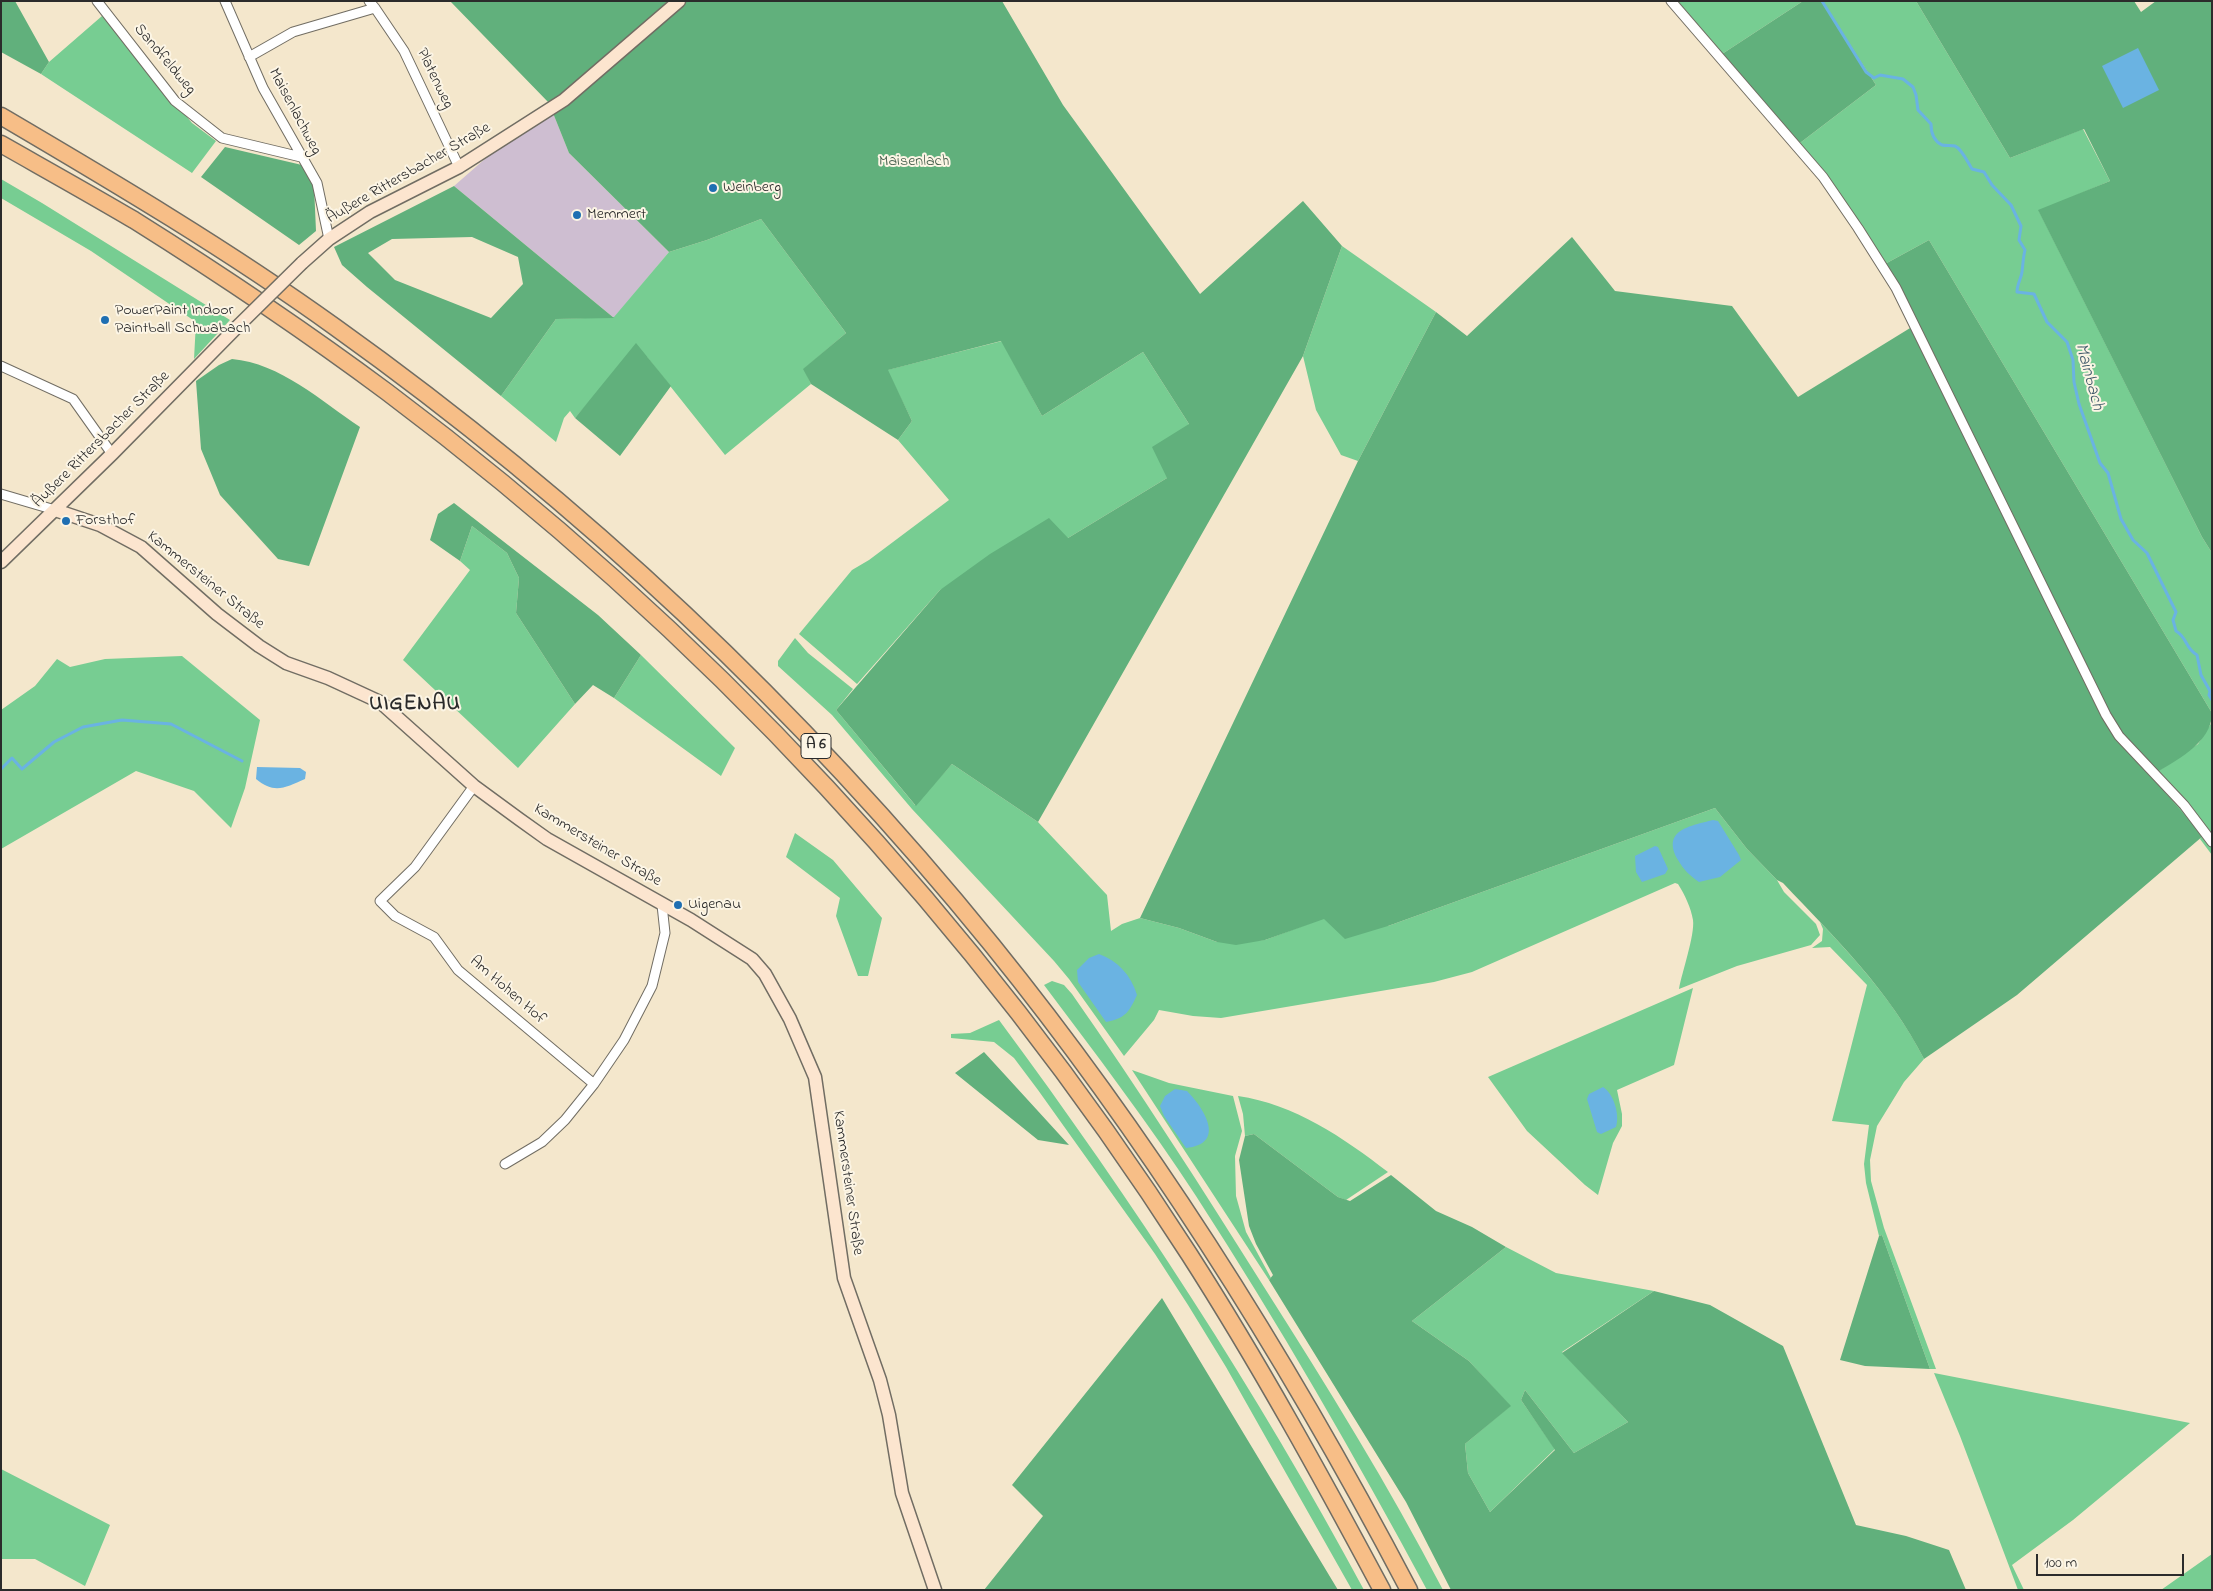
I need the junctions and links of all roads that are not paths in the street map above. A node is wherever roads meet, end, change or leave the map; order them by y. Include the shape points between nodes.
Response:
1 (97, 1) edge
2 (225, 1) edge
3 (678, 1) edge
4 (1671, 1) edge
5 (372, 5) edge
6 (249, 57) junction
7 (1, 116) edge
8 (1, 144) edge
9 (301, 157) junction
10 (459, 167) junction
11 (329, 239) junction
12 (1, 366) edge
13 (112, 454) junction
14 (1, 494) edge
15 (55, 510) junction
16 (1, 562) edge
17 (474, 786) junction
18 (2212, 842) edge
19 (662, 905) junction
20 (594, 1084) junction
21 (504, 1164) dead end
22 (935, 1590) edge
23 (1382, 1590) edge
24 (1409, 1590) edge

1 - 9 street, Sandfeldweg via 175,101 222,138
2 - 6 street, Maisenlachweg
3 - 10 street, Äußere Rittersbacher Straße via 564,100
4 - 18 street via 1823,177 1858,228 1896,288 2106,715 2119,736 2184,805
5 - 6 street, Platenweg via 293,32
5 - 10 street, Platenweg via 404,51
6 - 9 street, Maisenlachweg
7 - 24 highway, A 6 via 206,241 334,326 419,390 607,543 823,753 971,919 1112,1104 1282,1363
8 - 23 highway, A 6 via 131,218 237,286 389,394 595,561 747,704 926,899 1039,1040 1097,1120 1189,1254 1246,1346 1300,1437
9 - 11 street, Maisenlachweg via 317,183
10 - 11 street, Äußere Rittersbacher Straße via 370,212
11 - 13 street, Äußere Rittersbacher Straße, bridge via 302,262
12 - 13 street via 73,399
13 - 15 street, Äußere Rittersbacher Straße
14 - 15 street
15 - 16 street, Äußere Rittersbacher Straße
15 - 17 street, Kammersteiner Straße via 100,525 141,547 217,614 286,663 380,702
17 - 19 street, Kammersteiner Straße via 548,839
17 - 20 street, Am Hohen Hof via 415,867 380,901 395,916 434,937 458,970
19 - 20 street via 665,933 652,986 624,1040
19 - 22 street, Kammersteiner Straße via 752,959 765,974 808,1058 820,1102 844,1278 880,1380 902,1493
20 - 21 street via 542,1142

